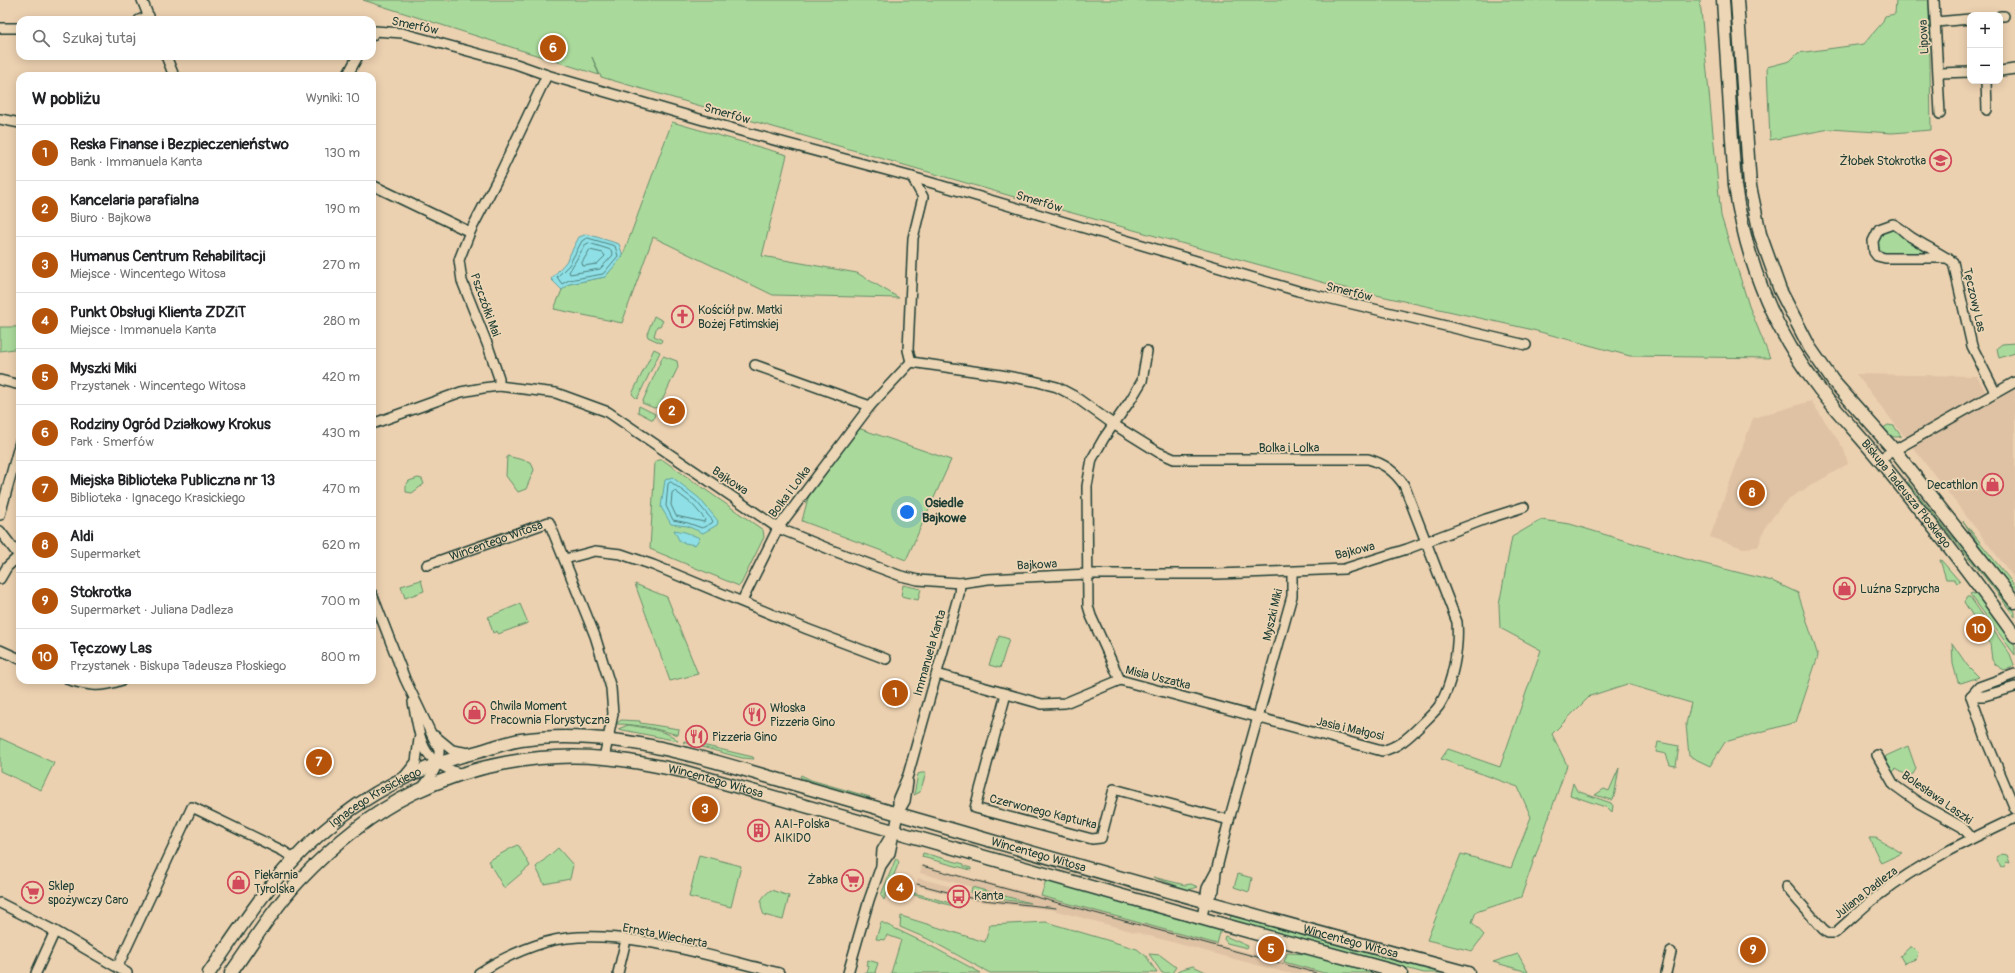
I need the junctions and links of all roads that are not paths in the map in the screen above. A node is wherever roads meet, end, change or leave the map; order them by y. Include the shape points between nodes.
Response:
1 (142, 0) edge
2 (1723, 0) edge
3 (1736, 0) edge
4 (1934, 0) edge
5 (149, 16) edge
6 (1967, 18) edge
7 (1936, 22) junction
8 (0, 28) edge
9 (16, 28) edge
10 (376, 31) edge
11 (168, 60) edge
12 (356, 60) edge
13 (2003, 70) edge
14 (2015, 70) edge
15 (172, 72) edge
16 (349, 72) edge
17 (1967, 72) edge
18 (1938, 73) junction
19 (546, 75) junction
20 (1986, 84) edge
21 (1987, 110) dead end
22 (1940, 114) dead end
23 (0, 119) edge
24 (16, 123) edge
25 (912, 177) junction
26 (376, 186) edge
27 (470, 232) junction
28 (1948, 258) junction
29 (1526, 345) dead end
30 (1147, 351) dead end
31 (911, 362) junction
32 (755, 364) dead end
33 (0, 380) edge
34 (2015, 382) edge
35 (16, 385) edge
36 (499, 386) junction
37 (1995, 392) junction
38 (870, 406) junction
39 (376, 423) edge
40 (1113, 424) junction
41 (1894, 450) junction
42 (16, 457) edge
43 (1879, 459) junction
44 (1524, 507) dead end
45 (0, 515) edge
46 (778, 528) junction
47 (0, 531) edge
48 (1425, 543) junction
49 (16, 550) edge
50 (16, 559) edge
51 (565, 559) junction
52 (427, 565) dead end
53 (1292, 572) junction
54 (1088, 574) junction
55 (0, 579) edge
56 (960, 583) junction
57 (742, 601) junction
58 (2015, 602) edge
59 (376, 604) edge
60 (2015, 636) edge
61 (0, 650) edge
62 (16, 657) edge
63 (886, 659) dead end
64 (937, 674) junction
65 (2015, 674) edge
66 (1120, 680) junction
67 (82, 684) edge
68 (112, 684) edge
69 (2015, 687) edge
70 (410, 689) junction
71 (1006, 694) junction
72 (1971, 696) junction
73 (1260, 717) junction
74 (419, 732) junction
75 (432, 734) junction
76 (608, 739) junction
77 (469, 753) junction
78 (1877, 755) dead end
79 (604, 758) junction
80 (437, 764) junction
81 (463, 774) junction
82 (404, 777) junction
83 (420, 790) junction
84 (2015, 809) edge
85 (898, 814) junction
86 (2015, 818) edge
87 (1229, 820) junction
88 (893, 831) junction
89 (1972, 838) junction
90 (294, 860) junction
91 (1786, 887) dead end
92 (1206, 901) junction
93 (0, 903) edge
94 (257, 905) junction
95 (271, 915) junction
96 (1202, 918) junction
97 (55, 931) junction
98 (626, 940) junction
99 (1671, 952) dead end
100 (118, 966) junction
101 (36, 973) edge
102 (127, 973) edge
103 (209, 973) edge
104 (231, 973) edge
105 (479, 973) edge
106 (618, 973) edge
107 (779, 973) edge
108 (848, 973) edge
109 (1401, 973) edge
110 (1468, 973) edge
111 (1666, 973) edge

1 - 5 street
2 - 43 main road, Biskupa Tadeusza Płoskiego via 1735,186 1748,249 1762,292 1795,356 1820,390
3 - 41 main road, Biskupa Tadeusza Płoskiego via 1753,205 1760,234 1780,290 1810,348 1833,381
4 - 7 street, Lipowa
6 - 7 street
7 - 18 street, Lipowa
8 - 9 street
10 - 19 street, Smerfów via 402,33 516,64
11 - 15 street
12 - 16 street
13 - 14 street
17 - 18 street
18 - 22 street, Lipowa
19 - 25 street, Smerfów
19 - 27 street, Pszczółki Mai via 502,172
20 - 21 street
23 - 24 street
25 - 29 street, Smerfów via 1298,291
25 - 31 street via 923,197 913,238 908,350
26 - 27 street
27 - 36 street, Pszczółki Mai via 459,260 462,281 488,346 499,378
28 - 28 street, Tęczowy Las via 1910,237 1893,224 1878,229 1873,241 1874,252 1885,258
28 - 37 street, Tęczowy Las via 1955,266 1972,346
30 - 40 street via 1142,381
31 - 38 street, Bolka i Lolka
31 - 40 street, Bolka i Lolka via 1001,374 1057,387
32 - 38 street
33 - 35 street
34 - 37 street
36 - 39 street, Bajkowa via 462,392
36 - 46 street, Bajkowa via 556,393 608,412
37 - 41 street
38 - 46 street, Bolka i Lolka
40 - 48 street, Bolka i Lolka via 1174,459 1368,459 1380,463 1391,469 1404,485
40 - 54 street via 1092,460 1087,486
41 - 43 street
41 - 58 main road, Biskupa Tadeusza Płoskiego
42 - 45 street
43 - 60 main road, Biskupa Tadeusza Płoskiego via 1947,543
44 - 48 street, Bajkowa
46 - 56 street, Bajkowa via 901,576
46 - 57 street, Bolka i Lolka
47 - 49 street
48 - 53 street, Bajkowa via 1344,569
48 - 73 street, Jasia i Małgosi via 1457,622 1459,640 1447,688 1439,706 1413,734 1395,748 1382,751
50 - 55 street
51 - 52 street, Wincentego Witosa via 549,522
51 - 57 street via 595,551 621,554
51 - 76 street, Wincentego Witosa via 596,636 611,688 613,714
53 - 54 street, Bajkowa
53 - 73 street, Myszki Miki via 1292,596
54 - 56 street, Bajkowa via 988,579
54 - 66 street via 1088,606 1091,616
56 - 64 street, Immanuela Kanta
57 - 63 street
59 - 70 street
61 - 62 street
64 - 71 street, Misia Uszatka
64 - 85 street, Immanuela Kanta via 908,775 898,798
65 - 72 street via 1979,686
66 - 71 street, Misia Uszatka via 1065,703 1042,704
66 - 73 street, Misia Uszatka
67 - 68 street via 91,687
69 - 72 street via 1984,696
70 - 74 street
70 - 75 street
71 - 87 street, Czerwonego Kapturka via 975,808 1092,839 1101,838 1114,789
72 - 84 street
73 - 87 street, Myszki Miki
74 - 80 street via 427,753
74 - 82 street via 416,762
75 - 77 street via 452,750
75 - 80 street via 439,750
76 - 77 main road, Ignacego Krasickiego via 560,737 521,740
76 - 79 street, Wincentego Witosa
76 - 85 main road, Wincentego Witosa via 730,765
77 - 80 main road, Ignacego Krasickiego
78 - 89 street, Bolesława Laszki via 1894,785 1919,803 1962,827
79 - 81 main road, Ignacego Krasickiego via 559,757 506,763
79 - 88 main road, Wincentego Witosa via 682,771
80 - 81 street via 447,770
80 - 82 main road, Ignacego Krasickiego
80 - 83 street
81 - 83 main road, Ignacego Krasickiego
82 - 90 main road, Ignacego Krasickiego via 362,801 332,824
83 - 95 main road, Ignacego Krasickiego via 348,834 300,880
85 - 88 street, Immanuela Kanta
85 - 92 main road, Wincentego Witosa
86 - 89 street, Juliana Dadleza
87 - 92 street, Myszki Miki via 1216,872 1207,888
88 - 96 main road, Wincentego Witosa
88 - 108 street, Immanuela Kanta via 890,853 881,866
89 - 91 street, Juliana Dadleza via 1904,877 1836,933 1828,933 1823,929
90 - 94 main road, Ignacego Krasickiego
90 - 100 street via 283,851 192,807
92 - 96 street, Myszki Miki
92 - 110 main road, Wincentego Witosa
93 - 97 street
94 - 95 main road
94 - 103 main road, Ignacego Krasickiego
95 - 104 main road, Ignacego Krasickiego
96 - 109 main road, Wincentego Witosa
97 - 100 street
97 - 101 street
98 - 105 street, Ernsta Wiecherta via 581,938 546,942 510,956
98 - 106 street
98 - 107 street, Ernsta Wiecherta via 682,950
99 - 111 street
100 - 102 street

